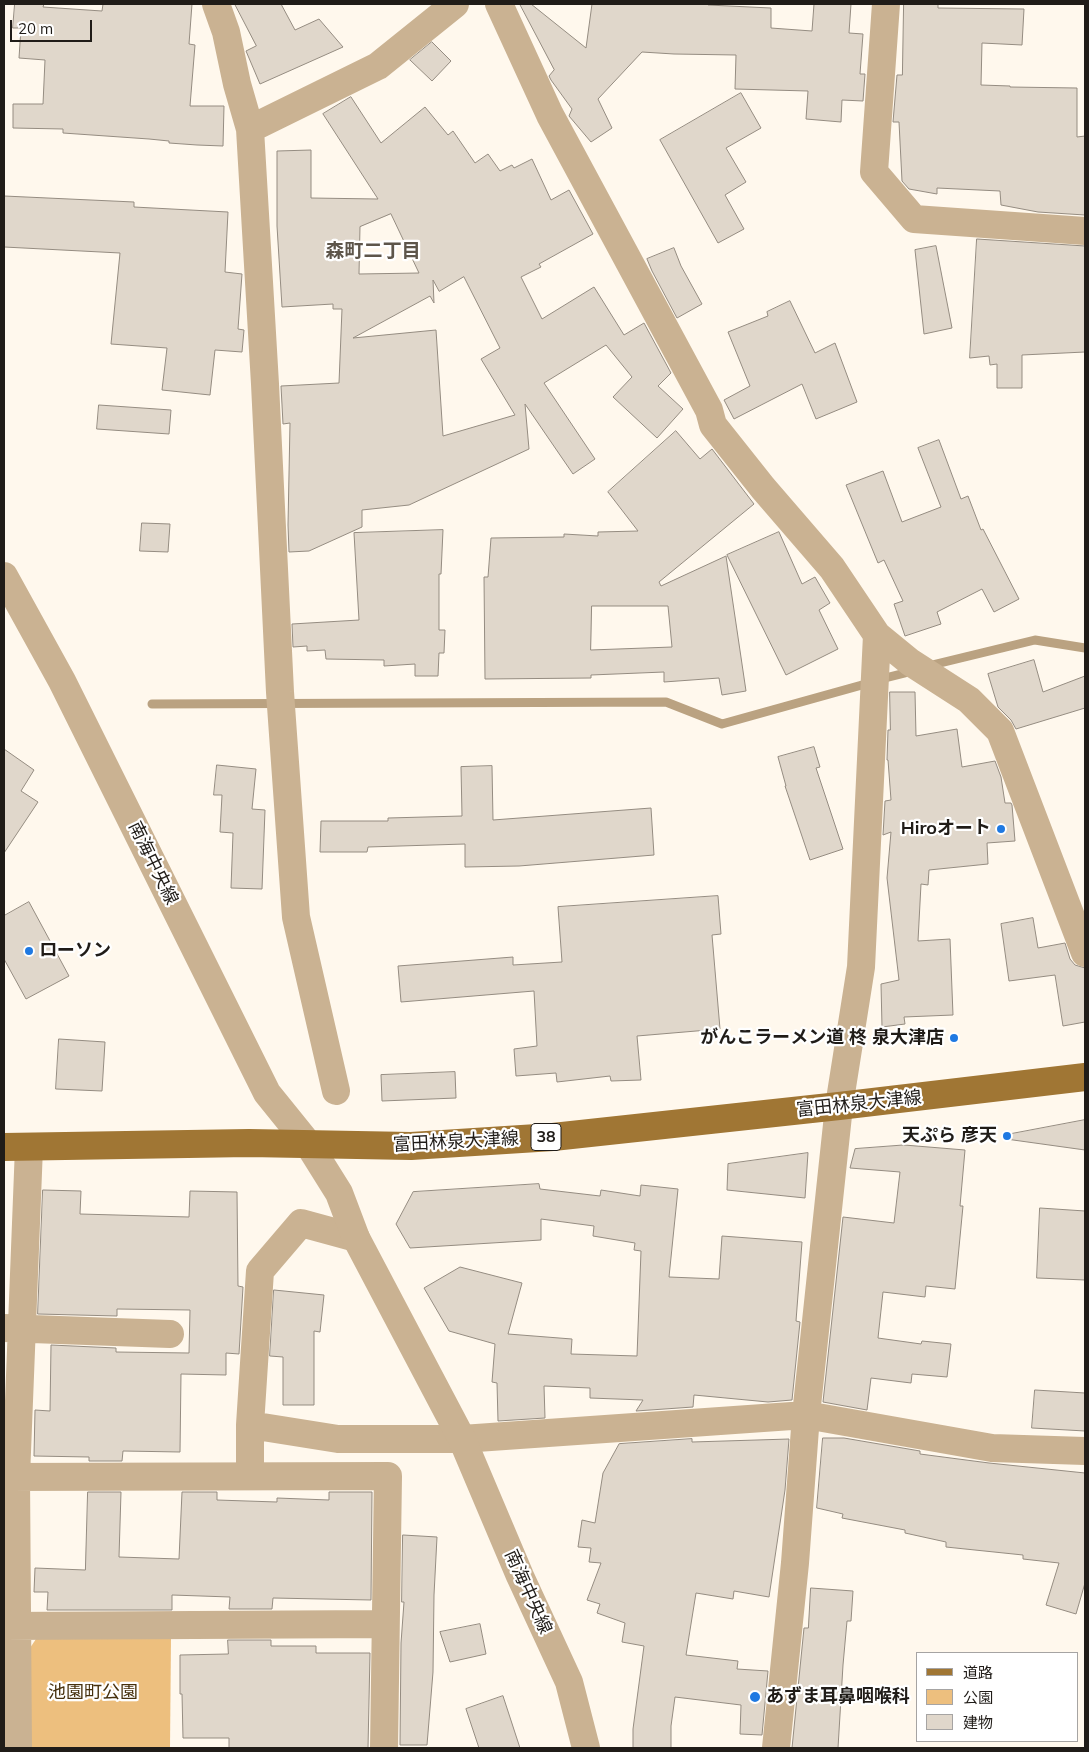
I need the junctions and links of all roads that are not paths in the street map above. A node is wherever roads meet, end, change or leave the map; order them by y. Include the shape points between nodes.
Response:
1 (216, 4) edge
2 (455, 4) edge
3 (499, 4) edge
4 (886, 4) edge
5 (250, 128) junction
6 (1085, 231) edge
7 (4, 576) edge
8 (877, 636) junction
9 (1085, 953) edge
10 (1085, 1078) edge
11 (336, 1090) dead end
12 (839, 1106) junction
13 (309, 1145) junction
14 (16, 1147) edge
15 (356, 1238) junction
16 (12, 1328) edge
17 (170, 1334) dead end
18 (806, 1416) junction
19 (250, 1425) junction
20 (462, 1439) junction
21 (1085, 1451) edge
22 (250, 1476) junction
23 (10, 1477) edge
24 (385, 1624) junction
25 (11, 1626) edge
26 (18, 1748) edge
27 (384, 1748) edge
28 (586, 1748) edge
29 (776, 1748) edge

1 - 5 street
2 - 5 street via 378,66
3 - 8 street via 550,115 709,410 713,425 832,568
4 - 6 street via 874,172 914,219
5 - 11 street via 280,692 296,917
7 - 13 street, 南海中央線 via 62,681 267,1093
8 - 9 street via 969,700 1000,731
8 - 12 street via 861,967
10 - 12 main road, 富田林泉大津線 / 38
12 - 13 main road, 富田林泉大津線 / 38 via 553,1137 411,1146
12 - 18 street
13 - 14 main road, 富田林泉大津線 / 38
13 - 15 street, 南海中央線 via 339,1193
14 - 16 street
15 - 19 street via 301,1223 260,1271
15 - 20 street, 南海中央線
16 - 17 street
16 - 23 street
18 - 20 street
18 - 21 street via 992,1448
18 - 29 street
19 - 20 street via 338,1439
19 - 22 street
20 - 28 street, 南海中央線 via 569,1682
22 - 23 street
22 - 24 street via 388,1476
23 - 25 street
24 - 25 street
24 - 27 street
25 - 26 street

